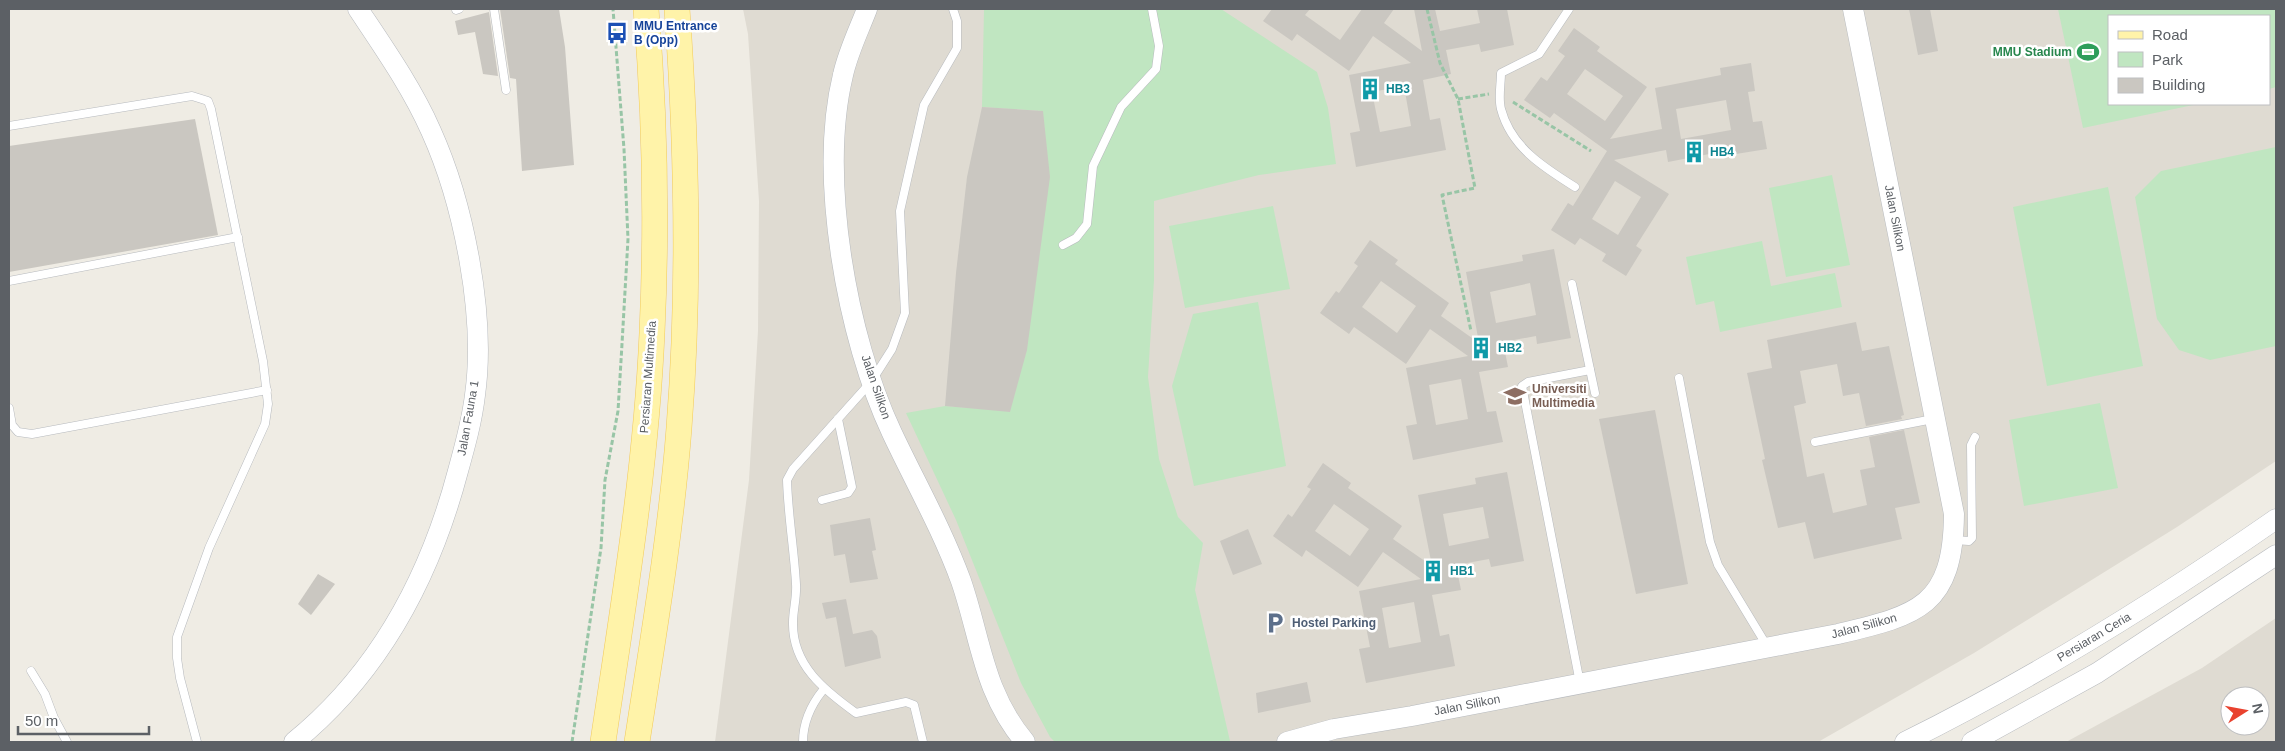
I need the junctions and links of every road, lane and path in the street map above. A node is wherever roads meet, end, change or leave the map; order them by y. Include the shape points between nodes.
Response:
1 (358, 9) edge
2 (494, 9) edge
3 (613, 9) edge
4 (646, 9) edge
5 (677, 9) edge
6 (867, 9) edge
7 (953, 9) edge
8 (1152, 9) edge
9 (1427, 9) edge
10 (1569, 9) edge
11 (1854, 9) edge
12 (506, 90) dead end
13 (1501, 95) junction
14 (1458, 99) junction
15 (9, 126) edge
16 (1591, 151) dead end
17 (1575, 187) dead end
18 (238, 237) junction
19 (1063, 245) dead end
20 (9, 281) edge
21 (1572, 284) dead end
22 (1471, 331) dead end
23 (1590, 370) junction
24 (1679, 378) dead end
25 (871, 382) junction
26 (267, 390) junction
27 (1594, 393) dead end
28 (9, 408) edge
29 (1935, 418) junction
30 (838, 419) junction
31 (1975, 437) dead end
32 (1814, 442) dead end
33 (822, 500) dead end
34 (2276, 520) edge
35 (1954, 540) junction
36 (2276, 555) edge
37 (1767, 646) junction
38 (31, 671) dead end
39 (1580, 683) junction
40 (823, 690) junction
41 (67, 742) edge
42 (197, 742) edge
43 (294, 742) edge
44 (572, 742) edge
45 (603, 742) edge
46 (638, 742) edge
47 (803, 742) edge
48 (923, 742) edge
49 (1025, 742) edge
50 (1287, 742) edge
51 (1905, 742) edge
52 (1972, 742) edge

1 - 43 street, Jalan Fauna 1 via 401,75 427,124 452,187 474,291 478,346 475,394 450,503 425,570 399,622 336,701
2 - 12 lane
3 - 44 path via 628,239 618,411 605,480 601,548
4 - 45 main road, Persiaran Multimedia via 654,166 652,333 643,452
5 - 46 main road via 684,126 683,358 671,505
6 - 25 street, Jalan Silikon via 843,74 835,129 834,180 847,288
7 - 25 lane via 957,21 957,48 924,105 900,211 905,313 892,349
8 - 19 lane via 1159,46 1156,69 1121,107 1093,166 1087,224 1076,238
9 - 14 path via 1440,63
10 - 13 lane via 1539,54 1502,73
11 - 29 street, Jalan Silikon
13 - 14 path via 1497,92
13 - 16 path
13 - 17 lane via 1501,108 1518,146
14 - 22 path via 1475,188 1442,195
15 - 18 lane via 200,97 208,101 211,109
18 - 20 lane
18 - 26 lane
21 - 23 lane
23 - 27 lane
23 - 39 lane via 1528,382 1522,386
24 - 37 lane via 1710,542 1718,565
25 - 30 lane
25 - 49 street, Jalan Silikon via 961,582 980,654 995,693 1011,725
26 - 28 lane via 32,434 18,432 12,425
26 - 42 lane via 265,424 208,548 177,637 181,685
29 - 32 lane
29 - 35 street, Jalan Silikon via 1954,514
30 - 33 lane via 852,487 848,493
30 - 40 lane via 787,480 796,586 792,624 796,650
31 - 35 lane via 1971,445 1972,538 1969,541
34 - 51 street, Persiaran Ceria via 2109,629
35 - 37 street, Jalan Silikon via 1948,570 1932,597 1911,613 1838,634
36 - 52 street via 2096,674
37 - 39 street, Jalan Silikon
38 - 41 lane
39 - 50 street, Jalan Silikon via 1334,728
40 - 47 lane via 810,710
40 - 48 lane via 856,713 906,702 914,705

